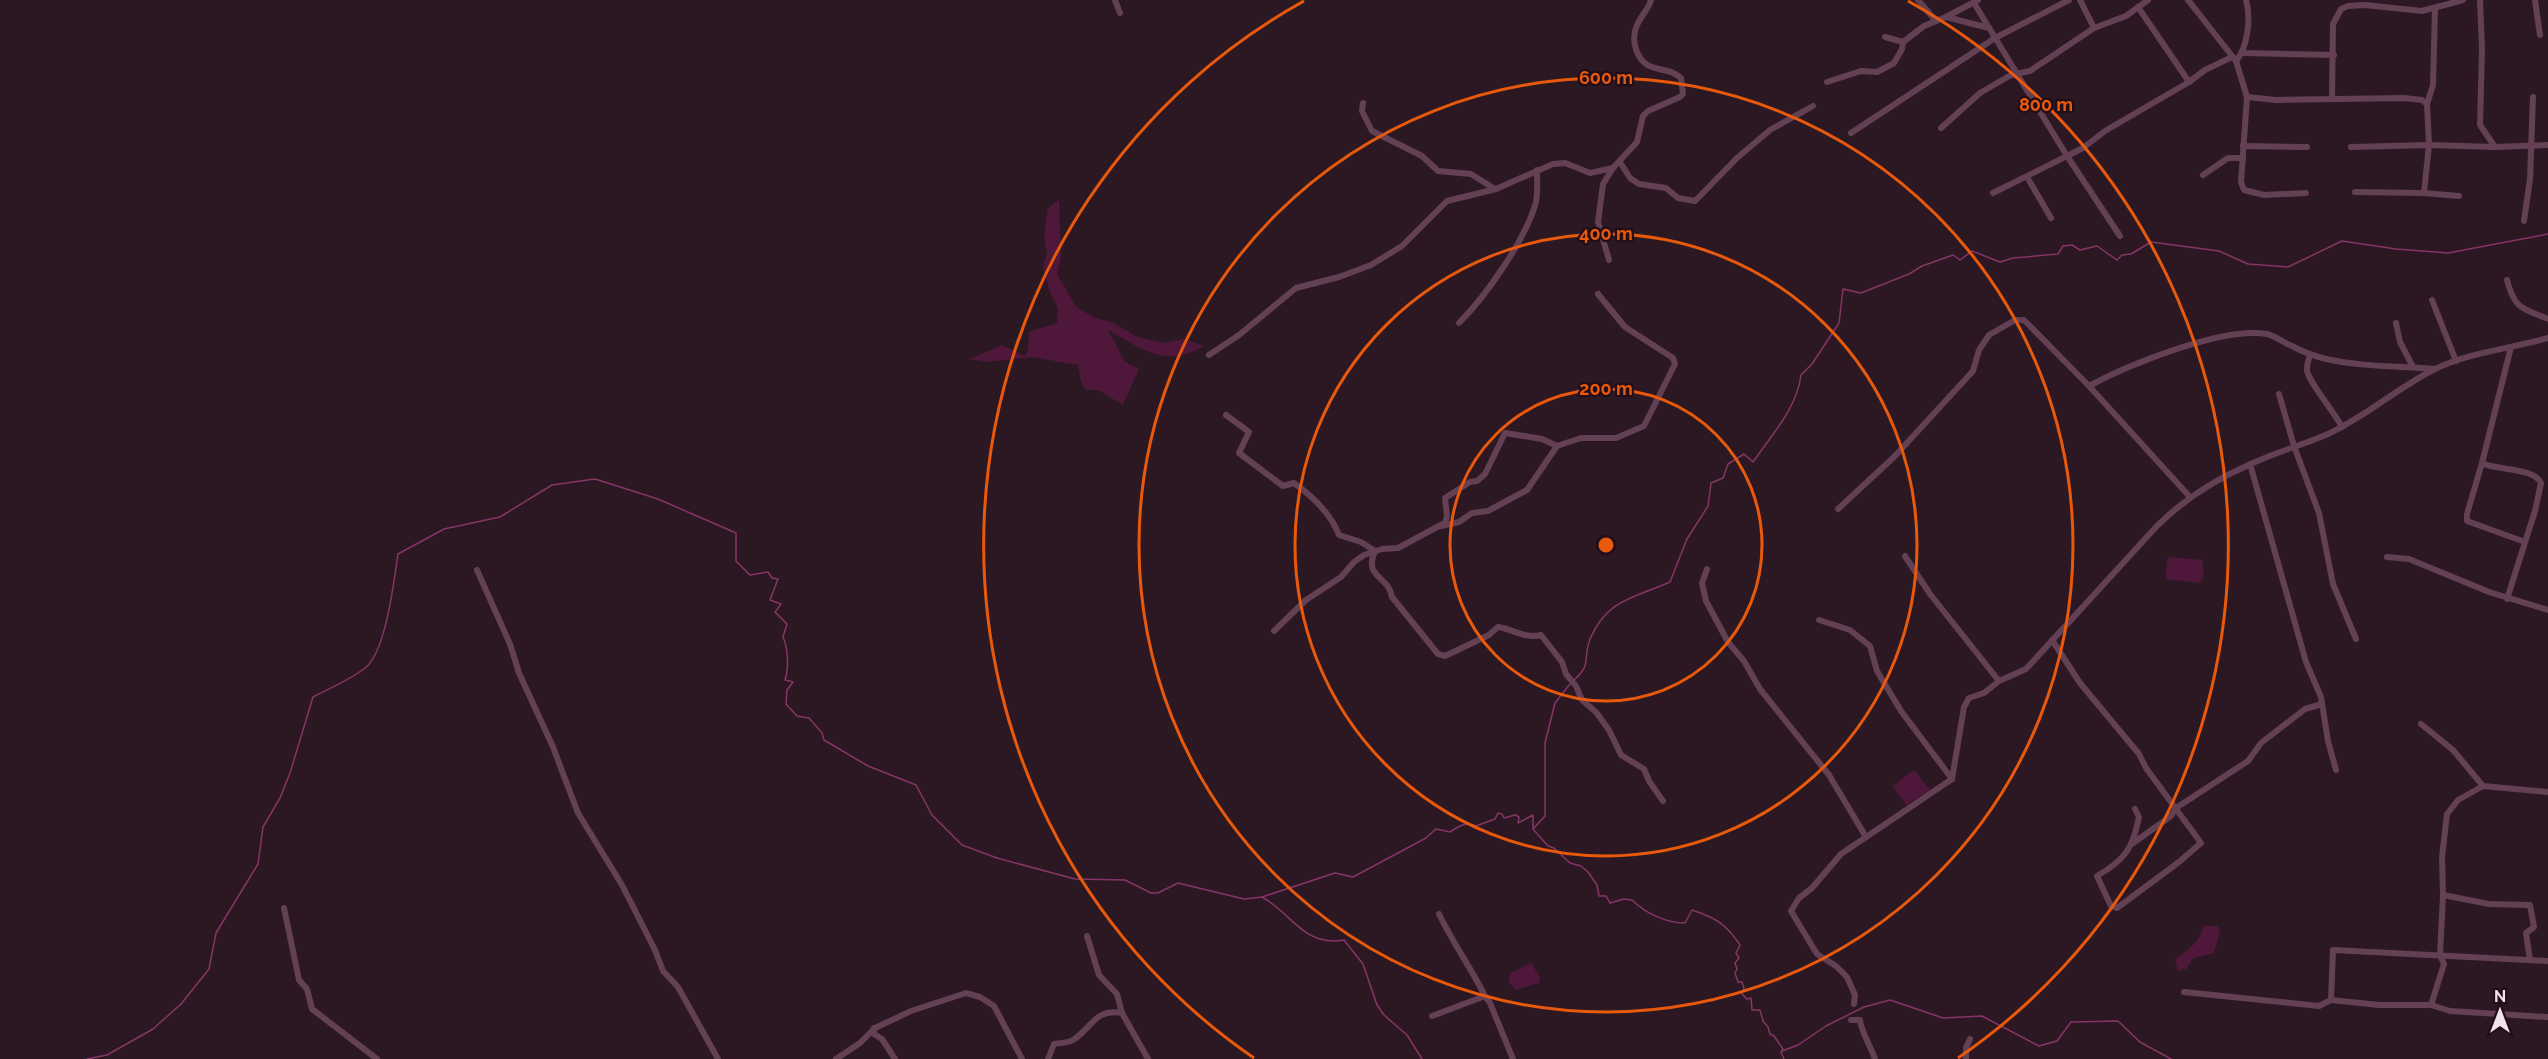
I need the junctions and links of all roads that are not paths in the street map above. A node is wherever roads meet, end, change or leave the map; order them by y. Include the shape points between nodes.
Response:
1 (1115, 0) edge
2 (1651, 0) edge
3 (1918, 0) edge
4 (2069, 0) edge
5 (2080, 0) edge
6 (2148, 0) edge
7 (2188, 0) edge
8 (2246, 0) edge
9 (2463, 0) edge
10 (2480, 0) edge
11 (2535, 0) edge
12 (1976, 2) edge
13 (2138, 7) junction
14 (2435, 8) junction
15 (1120, 13) dead end
16 (1947, 17) junction
17 (1936, 21) junction
18 (1989, 28) junction
19 (2094, 28) junction
20 (2540, 35) dead end
21 (1885, 37) dead end
22 (1995, 38) junction
23 (1903, 42) junction
24 (2243, 53) junction
25 (2334, 55) junction
26 (2234, 59) junction
27 (2017, 74) junction
28 (1827, 82) dead end
29 (2189, 82) junction
30 (2247, 97) junction
31 (2534, 97) dead end
32 (2332, 99) junction
33 (1363, 103) dead end
34 (2427, 104) junction
35 (1813, 106) dead end
36 (1941, 128) dead end
37 (1851, 133) dead end
38 (2429, 145) junction
39 (2532, 145) junction
40 (2548, 145) edge
41 (2243, 146) junction
42 (2307, 147) dead end
43 (2350, 147) dead end
44 (2495, 147) junction
45 (2067, 156) junction
46 (2243, 158) junction
47 (1620, 162) junction
48 (1613, 168) junction
49 (1537, 170) junction
50 (2203, 175) dead end
51 (2027, 177) junction
52 (1496, 189) junction
53 (2355, 192) dead end
54 (1993, 193) dead end
55 (2306, 193) dead end
56 (2424, 193) junction
57 (2459, 196) dead end
58 (2051, 218) dead end
59 (2524, 221) dead end
60 (2120, 236) dead end
61 (1609, 260) dead end
62 (2506, 280) dead end
63 (1598, 294) dead end
64 (2432, 300) dead end
65 (2548, 319) edge
66 (1459, 323) dead end
67 (2396, 323) dead end
68 (2548, 338) edge
69 (2511, 347) junction
70 (2310, 354) junction
71 (1209, 355) dead end
72 (2456, 362) junction
73 (2413, 367) junction
74 (2436, 369) junction
75 (2089, 386) junction
76 (2278, 394) dead end
77 (1226, 416) dead end
78 (2342, 427) junction
79 (1557, 446) junction
80 (2294, 446) junction
81 (2482, 463) junction
82 (2250, 464) junction
83 (2190, 497) junction
84 (1838, 509) dead end
85 (1437, 527) junction
86 (2526, 542) junction
87 (1375, 551) junction
88 (1905, 556) dead end
89 (2387, 557) dead end
90 (1707, 569) dead end
91 (477, 570) dead end
92 (2507, 599) junction
93 (2548, 610) edge
94 (1819, 621) dead end
95 (1274, 631) dead end
96 (2356, 639) dead end
97 (2052, 640) junction
98 (1999, 681) junction
99 (2322, 704) junction
100 (2421, 724) dead end
101 (2336, 770) dead end
102 (1952, 779) junction
103 (2483, 786) junction
104 (2548, 792) edge
105 (1663, 801) dead end
106 (2176, 808) junction
107 (2135, 809) dead end
108 (1866, 837) junction
109 (2132, 844) junction
110 (2443, 895) junction
111 (284, 908) dead end
112 (1439, 914) dead end
113 (1087, 936) dead end
114 (2440, 955) junction
115 (2530, 960) junction
116 (2548, 961) edge
117 (2184, 992) dead end
118 (1485, 996) junction
119 (2331, 1000) junction
120 (1854, 1004) dead end
121 (2431, 1005) junction
122 (1122, 1013) junction
123 (1432, 1016) dead end
124 (2548, 1017) edge
125 (1851, 1020) dead end
126 (874, 1028) junction
127 (1970, 1039) dead end
128 (377, 1059) edge
129 (718, 1059) edge
130 (836, 1059) edge
131 (895, 1059) edge
132 (1022, 1059) edge
133 (1048, 1059) edge
134 (1148, 1059) edge
135 (1513, 1059) edge
136 (1875, 1059) edge
137 (1966, 1059) edge

1 - 15 street
2 - 47 street via 1637,25 1636,52 1643,62 1671,70 1681,78 1683,94 1648,111 1637,142
3 - 17 street
4 - 22 street
5 - 19 street
6 - 13 street
7 - 26 street
8 - 24 street via 2249,11
9 - 14 street
10 - 44 street via 2480,125
11 - 20 street
12 - 16 street
12 - 18 street
13 - 19 street
13 - 29 street
14 - 25 street via 2341,9 2333,24
14 - 34 street via 2433,85
16 - 17 street
16 - 18 street
17 - 23 street
18 - 22 street
19 - 27 street via 2030,72
21 - 23 street
22 - 27 street
22 - 37 street
23 - 28 street via 1894,63 1877,72 1861,71
24 - 25 street
24 - 26 street
25 - 32 street
26 - 29 street via 2205,70
26 - 30 street
27 - 36 street via 1980,93
27 - 45 street
29 - 45 street
30 - 32 street
30 - 41 street
31 - 39 street
32 - 34 street via 2404,98
33 - 52 street via 1362,111 1372,131 1422,156 1438,171 1471,174
34 - 38 street
35 - 47 street via 1770,130 1695,201 1678,198 1658,185 1639,184
38 - 43 street
38 - 44 street
38 - 56 street
39 - 40 street
39 - 44 street
39 - 59 street
41 - 42 street
41 - 46 street
45 - 51 street
45 - 60 street
46 - 50 street via 2228,158
46 - 55 street via 2244,190 2264,195
47 - 48 street
48 - 49 street via 1590,173 1565,163
48 - 61 street via 1598,208
49 - 52 street
49 - 66 street via 1536,200 1527,226 1494,280
51 - 54 street
51 - 58 street
52 - 71 street via 1447,201 1402,246 1371,265 1296,288
53 - 56 street
56 - 57 street
62 - 65 street via 2519,306
63 - 79 street via 1625,327 1673,358 1675,364 1644,426 1616,438 1581,438
64 - 72 street
67 - 73 street via 2400,342
68 - 69 street
69 - 72 street
69 - 81 street
70 - 73 street via 2366,366
70 - 75 street via 2269,334 2227,336 2151,358
70 - 78 street via 2306,370 2310,382
72 - 74 street
73 - 74 street
74 - 78 street
75 - 83 street
75 - 84 street via 2024,320 2015,320 1989,335 1979,350 1973,372 1894,457
76 - 80 street
77 - 87 street via 1249,432 1239,453 1283,486 1294,483 1310,495 1339,535
78 - 80 street
79 - 85 street via 1527,490 1488,511
79 - 85 street via 1505,433 1485,474 1444,498 1447,516 1445,523
80 - 82 street
80 - 96 street via 2319,513 2333,584
81 - 86 street via 2467,522
81 - 86 street via 2539,478 2539,496
82 - 83 street
82 - 99 street via 2306,662
83 - 97 street via 2156,526
85 - 87 street via 1398,548
86 - 92 street
87 - 95 street via 1354,562 1341,577 1306,600
87 - 105 street via 1373,572 1391,588 1392,597 1438,654 1445,656 1498,627 1517,634 1541,635 1562,662 1582,700 1609,730 1621,755 1644,769
88 - 98 street
89 - 92 street via 2409,559
90 - 108 street via 1702,583 1706,601 1728,642 1829,775
91 - 129 street via 578,813 621,885 663,971 678,987
92 - 93 street
94 - 102 street via 1850,630 1870,646 1877,671 1901,711
97 - 98 street via 2026,669
97 - 106 street via 2080,683 2139,754
98 - 102 street via 1984,693 1969,698 1964,707
99 - 101 street
99 - 106 street via 2305,709 2261,743 2248,761
100 - 103 street via 2453,750
102 - 108 street
103 - 104 street
103 - 110 street via 2458,800 2447,814
106 - 109 street via 2171,816
106 - 109 street via 2201,843 2117,908 2111,906 2097,876 2120,861
107 - 109 street via 2139,816
108 - 120 street via 1841,854 1791,911 1816,954 1847,977 1855,995
110 - 114 street
110 - 115 street via 2489,904 2530,905 2534,927 2526,933
111 - 128 street via 299,980 307,989 312,1009
112 - 118 street
113 - 122 street via 1099,975 1117,994
114 - 115 street
114 - 119 street via 2333,950
114 - 121 street via 2444,964
115 - 116 street
117 - 119 street via 2319,1006
118 - 123 street
118 - 135 street
119 - 121 street
121 - 124 street via 2450,1011
122 - 133 street via 1112,1011 1099,1016 1072,1041 1054,1044
122 - 134 street
125 - 136 street via 1860,1020
126 - 130 street
126 - 131 street via 874,1034
126 - 132 street via 966,993 994,1006
127 - 137 street

